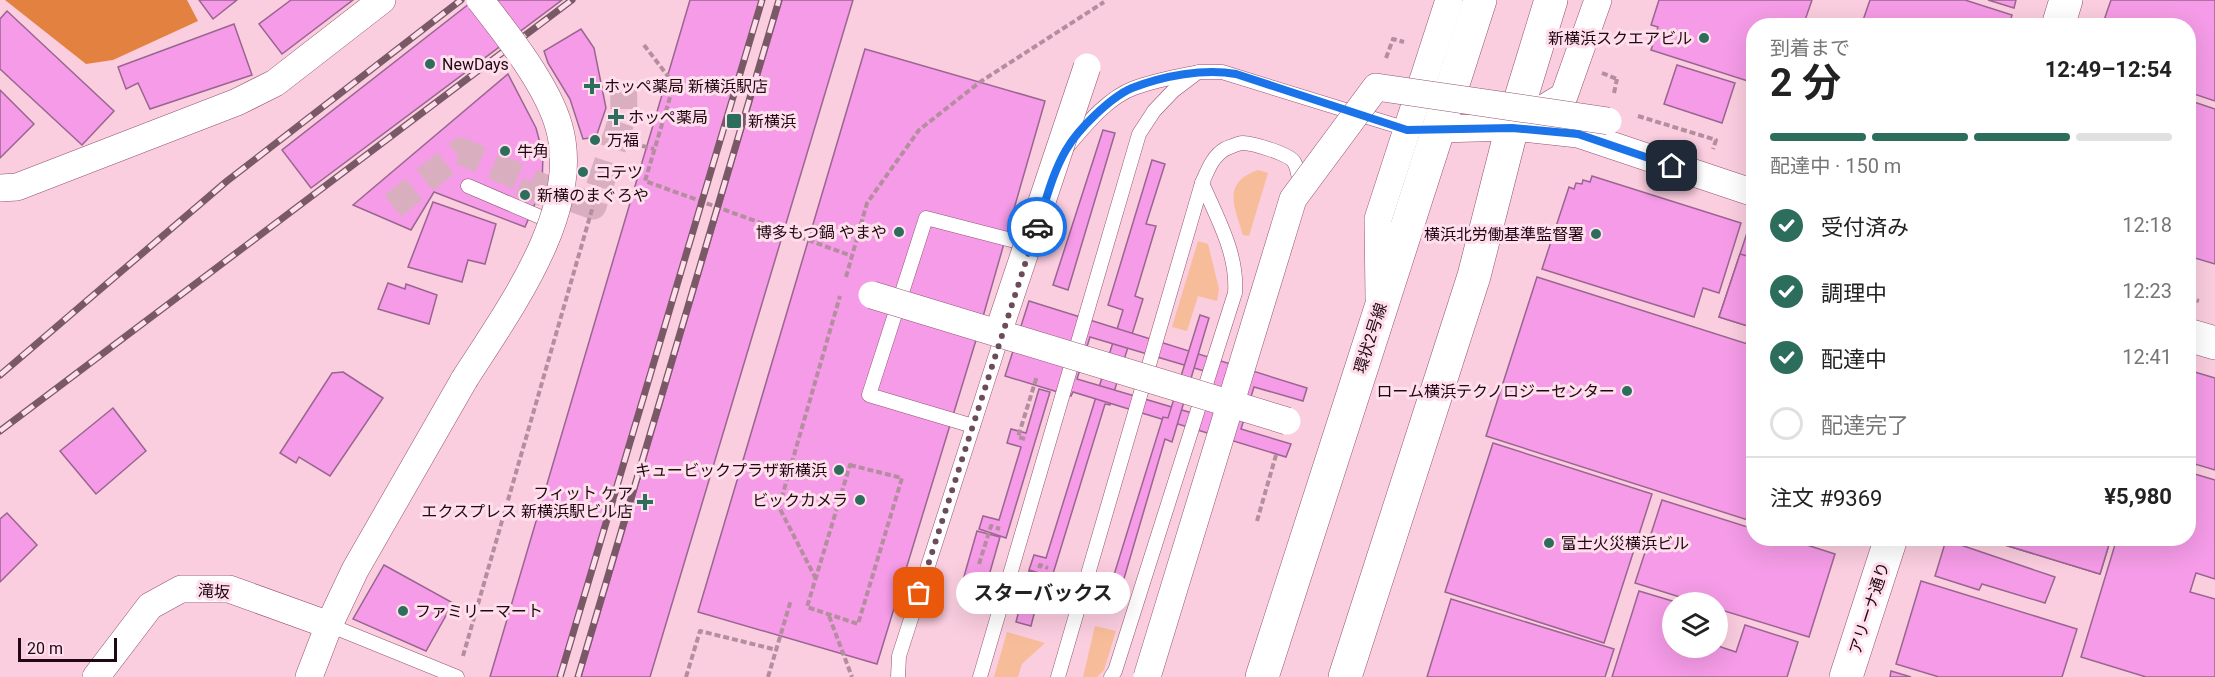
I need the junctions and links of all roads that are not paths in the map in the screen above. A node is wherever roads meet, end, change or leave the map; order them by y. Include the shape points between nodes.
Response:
1 (382, 0) edge
2 (480, 0) edge
3 (1449, 0) edge
4 (1480, 0) edge
5 (1551, 0) edge
6 (1598, 0) edge
7 (2066, 0) edge
8 (2060, 18) edge
9 (1086, 67) dead end
10 (1198, 72) junction
11 (1620, 117) road end
12 (1512, 128) junction
13 (1439, 129) junction
14 (1407, 130) junction
15 (1202, 183) junction
16 (468, 186) dead end
17 (0, 188) edge
18 (1746, 190) edge
19 (552, 222) junction
20 (1031, 245) junction
21 (872, 295) dead end
22 (1379, 311) junction
23 (998, 333) junction
24 (2196, 337) edge
25 (2215, 343) edge
26 (1230, 404) junction
27 (1287, 421) dead end
28 (972, 426) junction
29 (1888, 546) edge
30 (329, 625) junction
31 (96, 677) edge
32 (309, 677) edge
33 (457, 677) edge
34 (898, 677) edge
35 (980, 677) edge
36 (1058, 677) edge
37 (1111, 677) edge
38 (1147, 677) edge
39 (1152, 677) edge
40 (1262, 677) edge
41 (1345, 677) edge
42 (1846, 677) edge

1 - 17 street via 275,84 28,183
2 - 19 street, bridge via 545,94 559,127 564,162
3 - 14 street
4 - 13 main road, 環状2号線
5 - 12 main road
6 - 12 street via 1564,96
7 - 8 main road
9 - 23 street, bridge
10 - 14 lane via 1236,74
10 - 20 lane via 1132,88 1089,122 1067,148 1054,174
10 - 35 lane via 1154,111 1139,134
11 - 26 street, bridge via 1368,85 1293,199
12 - 13 street
12 - 18 street via 1578,134
12 - 41 main road via 1474,276
13 - 14 lane
13 - 22 main road, 環状2号線
14 - 22 street via 1378,219
15 - 36 lane
15 - 37 lane via 1231,254 1235,293
15 - 39 lane via 1210,162 1241,143 1287,156 1294,162 1300,185
16 - 19 lane
19 - 30 street, bridge via 510,306 355,570
20 - 28 lane
20 - 28 lane via 926,218 869,395
21 - 23 street, bridge
22 - 40 main road, 環状2号線
23 - 26 street, bridge
24 - 25 main road
26 - 27 street, bridge
26 - 38 street, bridge
28 - 34 lane via 899,656
29 - 42 main road, アリーナ通り
30 - 31 street, 滝坂 via 229,589 181,589 150,606
30 - 32 street
30 - 33 lane

